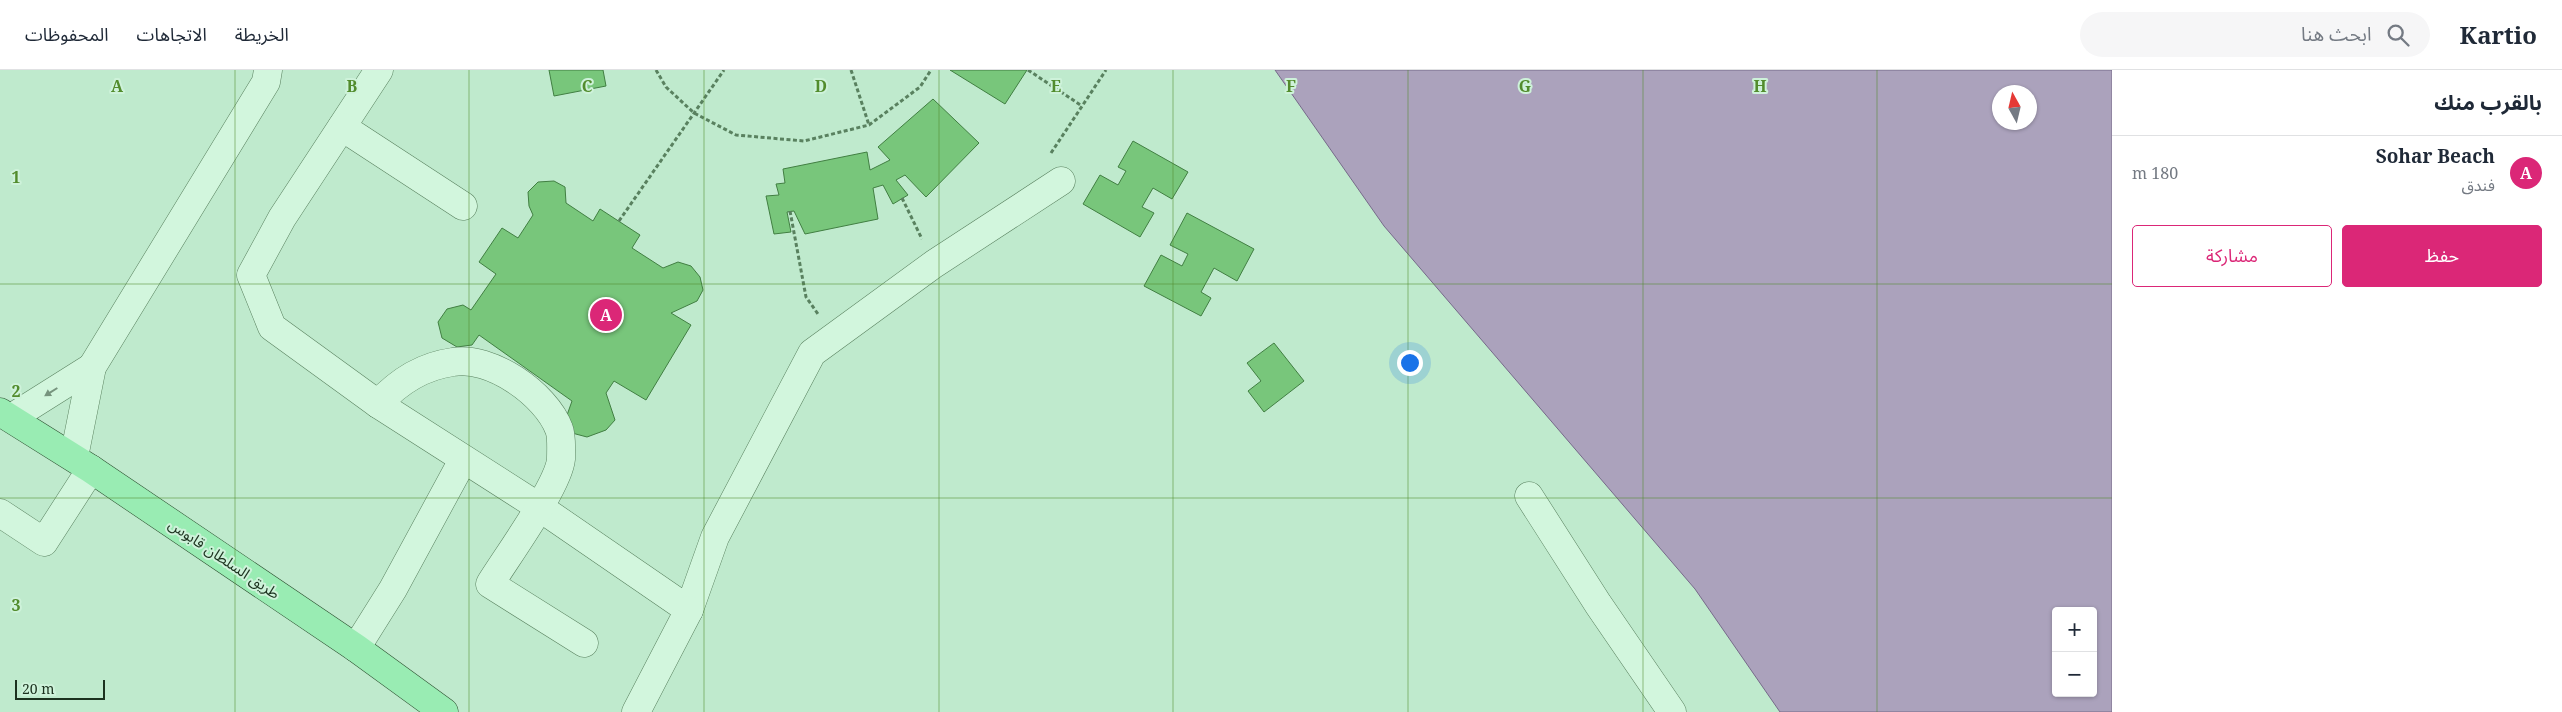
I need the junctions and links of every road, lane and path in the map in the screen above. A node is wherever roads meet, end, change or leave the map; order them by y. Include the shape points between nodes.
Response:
1 (268, 70) edge
2 (380, 70) edge
3 (656, 70) edge
4 (724, 70) edge
5 (851, 70) edge
6 (930, 70) edge
7 (1028, 70) edge
8 (1106, 70) edge
9 (1082, 106) junction
10 (694, 113) junction
11 (869, 125) junction
12 (342, 127) junction
13 (1061, 181) joint
14 (902, 198) dead end
15 (463, 206) dead end
16 (790, 211) dead end
17 (619, 221) dead end
18 (934, 264) junction
19 (835, 336) junction
20 (92, 367) junction
21 (378, 404) junction
22 (5, 415) edge
23 (463, 460) junction
24 (82, 463) junction
25 (1529, 496) dead end
26 (538, 508) junction
27 (0, 513) edge
28 (689, 610) junction
29 (584, 643) dead end
30 (356, 648) junction
31 (444, 712) edge
32 (636, 712) edge
33 (1672, 712) edge

1 - 20 street via 266,82
2 - 12 street
3 - 10 path via 666,87
4 - 10 path
5 - 11 path
6 - 11 path via 920,87
7 - 9 path
8 - 9 path
9 - 13 path via 1046,159
10 - 11 path via 736,135 804,141
10 - 17 path
12 - 15 street
12 - 21 street via 282,218 251,275 272,327
13 - 18 street
14 - 18 path
16 - 19 path via 806,297
18 - 19 street
19 - 28 street via 812,353 807,362 715,537
20 -> 22 street
20 - 24 street
21 - 23 street
21 - 26 street via 393,387 409,376 453,361 490,366 522,385 543,404 559,430 561,460
22 - 24 main road, طريق السلطان قابوس
23 - 26 street
23 - 30 street via 393,589
24 - 27 street via 44,542
24 - 30 main road, طريق السلطان قابوس
25 - 33 street
26 - 28 street
26 - 29 street via 490,584
28 - 32 street
30 - 31 main road, طريق السلطان قابوس

